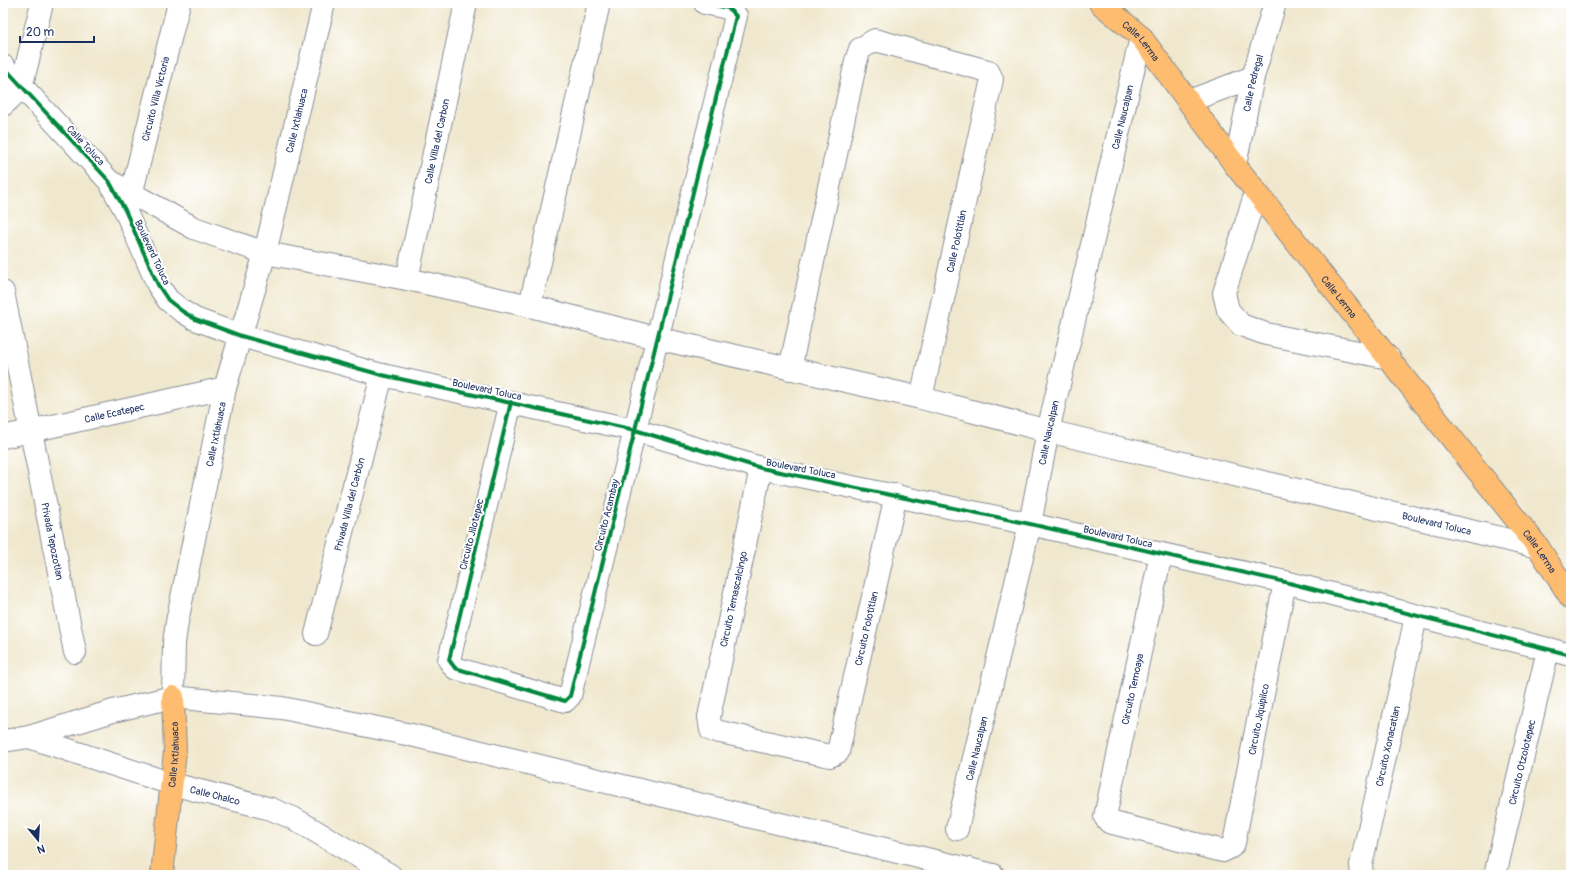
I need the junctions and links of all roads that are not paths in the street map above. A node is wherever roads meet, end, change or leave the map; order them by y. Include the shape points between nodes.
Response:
1 (42, 3) edge
2 (179, 3) edge
3 (324, 3) edge
4 (466, 3) edge
5 (599, 3) edge
6 (705, 3) edge
7 (1100, 3) edge
8 (1275, 3) edge
9 (1141, 37) junction
10 (3, 66) edge
11 (1253, 77) junction
12 (22, 88) junction
13 (1189, 101) junction
14 (3, 105) edge
15 (1235, 165) junction
16 (108, 181) joint
17 (1256, 192) junction
18 (128, 203) junction
19 (265, 253) junction
20 (408, 279) junction
21 (3, 292) edge
22 (530, 306) junction
23 (241, 336) junction
24 (656, 338) junction
25 (1389, 358) junction
26 (790, 369) junction
27 (382, 375) junction
28 (225, 388) junction
29 (922, 398) junction
30 (511, 402) junction
31 (30, 430) junction
32 (635, 430) junction
33 (1048, 431) junction
34 (3, 437) edge
35 (761, 468) junction
36 (896, 495) junction
37 (1030, 524) junction
38 (1538, 547) junction
39 (1161, 554) junction
40 (1285, 582) junction
41 (1571, 598) edge
42 (1416, 617) junction
43 (316, 634) dead end
44 (1548, 650) junction
45 (76, 652) dead end
46 (1571, 655) edge
47 (570, 696) joint
48 (173, 697) junction
49 (29, 737) junction
50 (3, 741) edge
51 (830, 756) joint
52 (172, 784) junction
53 (956, 829) dead end
54 (1222, 851) joint
55 (162, 875) edge
56 (390, 875) edge
57 (992, 875) edge
58 (1362, 875) edge
59 (1495, 875) edge

1 - 12 street
2 - 18 street, Circuito Villa Victoria
3 - 19 street, Calle Ixtlahuaca
4 - 20 street, Calle Villa del Carbon
5 - 22 street
6 - 24 street, Circuito Acambay via 728,8 736,16
7 - 9 main road, Calle Lerma
8 - 11 street, Calle Pedregal
9 - 13 main road, Calle Lerma
9 - 33 street, Calle Naucalpan
10 - 12 street, Calle Toluca
11 - 13 street
11 - 15 street, Calle Pedregal
12 - 14 street
12 - 16 street, Calle Toluca
13 - 15 main road, Calle Lerma
15 - 17 main road, Calle Lerma
16 - 18 street, Boulevard Toluca
17 - 25 main road, Calle Lerma
17 - 25 street via 1224,293 1228,310 1241,325 1266,334
18 - 19 street, Boulevard Toluca
18 - 23 street, Boulevard Toluca via 158,284 168,300 195,319
19 - 20 street, Boulevard Toluca
19 - 23 street, Calle Ixtlahuaca
20 - 22 street, Boulevard Toluca
21 - 31 street, Privada Tepozotlan
22 - 24 street, Boulevard Toluca
23 - 27 street, Boulevard Toluca
23 - 28 street, Calle Ixtlahuaca
24 - 26 street, Boulevard Toluca
24 - 32 street, Circuito Acambay
25 - 38 main road, Calle Lerma
26 - 29 street, Boulevard Toluca
26 - 29 street, Calle Polotitlán via 856,61 860,49 875,40 988,71 991,75
27 - 30 street, Boulevard Toluca
27 - 43 street, Privada Villa del Carbón
28 - 31 street, Calle Ecatepec
28 - 48 street, Calle Ixtlahuaca via 177,622
29 - 33 street, Boulevard Toluca
30 - 32 street, Boulevard Toluca
30 - 47 street, Circuito Jilotepec via 449,657 450,664 455,668 565,701
31 - 34 street, Calle Ecatepec
31 - 45 street, Privada Tepozotlan
32 - 35 street, Boulevard Toluca
32 - 47 street, Circuito Acambay
33 - 37 street, Calle Naucalpan
33 - 38 street, Boulevard Toluca
35 - 36 street, Boulevard Toluca
35 - 51 street, Circuito Temascalcingo via 709,717 711,730
36 - 37 street, Boulevard Toluca
36 - 51 street, Circuito Polotitlan via 838,752
37 - 39 street, Boulevard Toluca
37 - 53 street, Calle Naucalpan
38 - 41 main road, Calle Lerma
39 - 40 street, Boulevard Toluca
39 - 54 street, Circuito Temoaya via 1105,813 1106,820
40 - 42 street, Boulevard Toluca
40 - 54 street, Circuito Jiquipilco via 1234,843
42 - 44 street, Boulevard Toluca
42 - 58 street, Circuito Xonacatlan via 1361,865
44 - 46 street, Boulevard Toluca
44 - 59 street, Circuito Otzolotepec
48 - 49 street, Calle Chalco via 112,711
48 - 52 main road, Calle Ixtlahuaca
48 - 57 street, Calle Chalco via 282,708 411,735
49 - 50 street, Calle Chalco
49 - 52 street, Calle Chalco
52 - 55 main road, Calle Ixtlahuaca
52 - 56 street, Calle Chalco via 271,809 293,818

